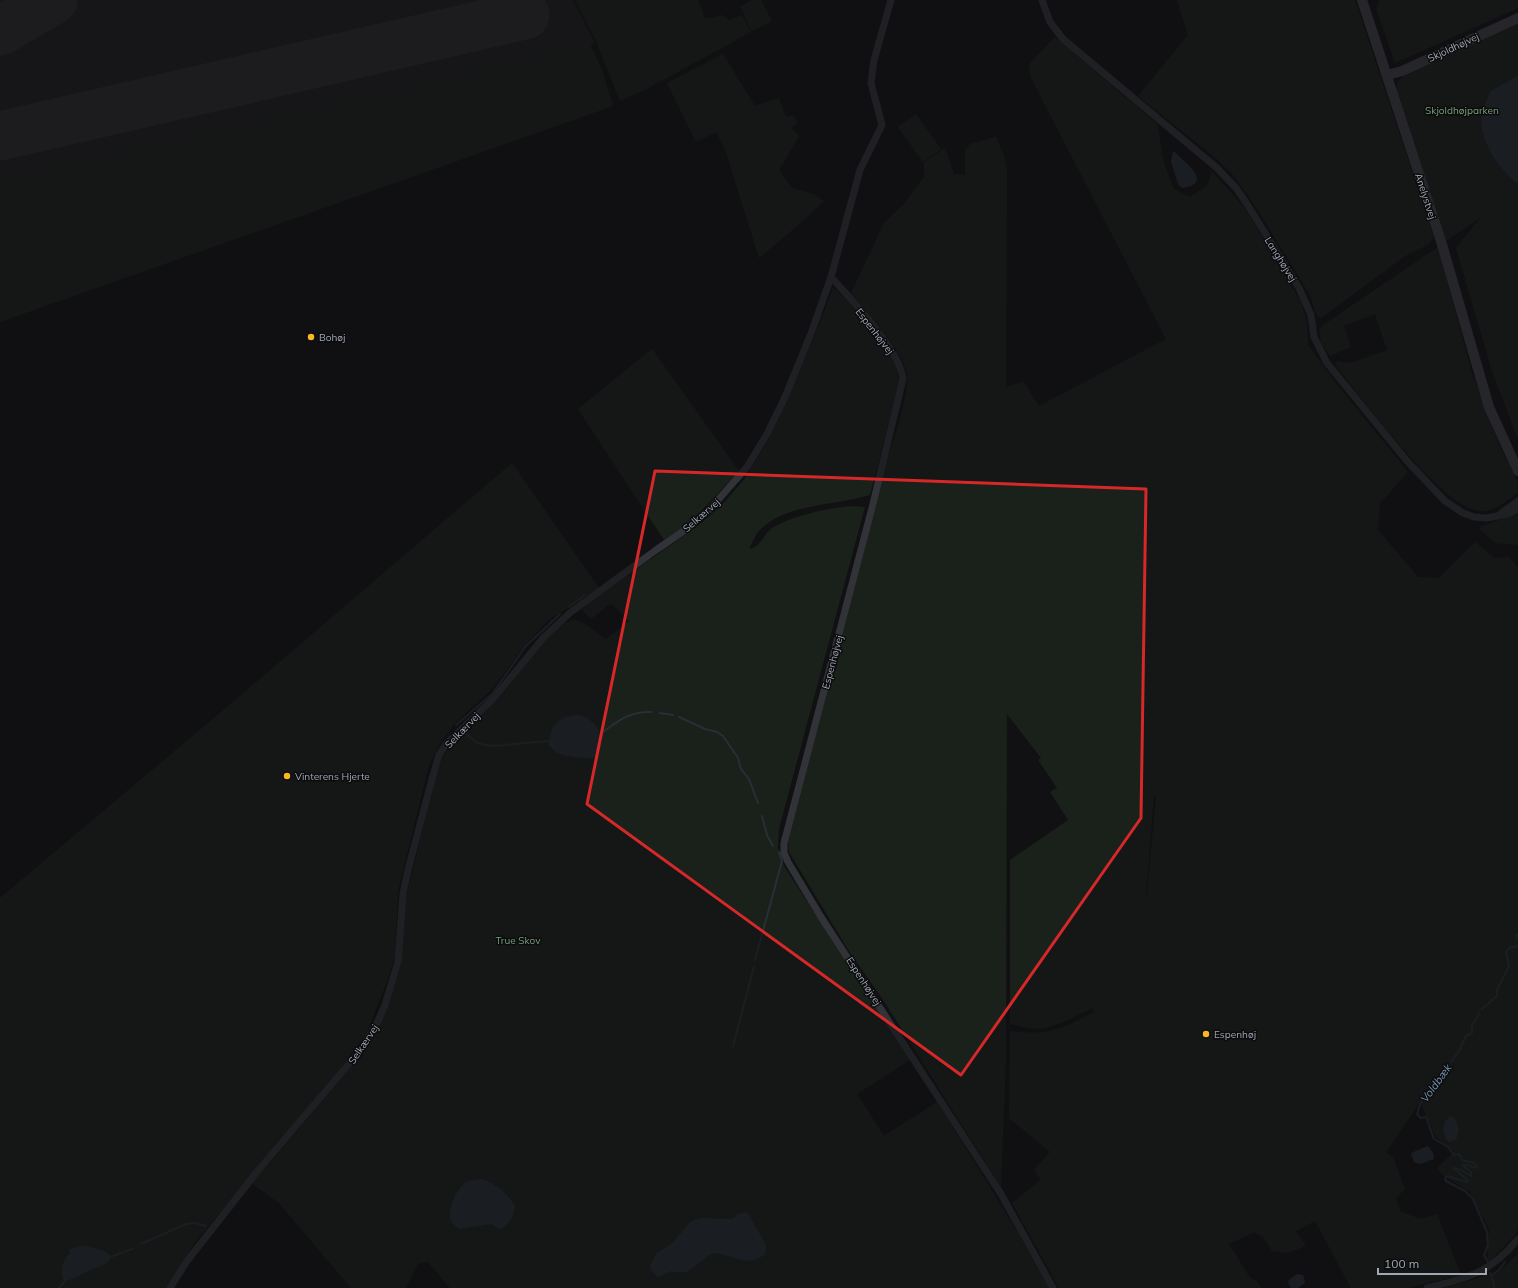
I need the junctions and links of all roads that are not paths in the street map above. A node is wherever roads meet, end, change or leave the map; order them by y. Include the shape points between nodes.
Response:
1 (892, 0) edge
2 (1042, 0) edge
3 (1362, 0) edge
4 (1518, 18) edge
5 (1387, 75) junction
6 (831, 277) junction
7 (1486, 394) junction
8 (1518, 457) edge
9 (1518, 471) edge
10 (1518, 501) edge
11 (1518, 509) edge
12 (1500, 514) junction
13 (1518, 1239) edge
14 (170, 1288) edge
15 (1053, 1288) edge
16 (1427, 1288) edge

1 - 6 street via 872,73 873,93 882,125 860,170
2 - 12 street, Langhøjvej via 1050,22 1063,39 1217,168 1236,188 1299,288 1311,315 1314,337 1327,363 1407,461 1454,509 1478,518
3 - 5 street, Anelystvej
4 - 5 street, Skjoldhøjvej via 1402,71
5 - 7 street, Anelystvej via 1441,241
6 - 14 street, Selkærvej via 785,397 747,467 729,489 691,526 592,596 560,622 535,646 493,699 446,744 439,755 408,870 403,894 398,962 378,1021 360,1052 256,1173 187,1261
6 - 15 street, Espenhøjvej via 890,348 900,365 903,379 784,843 784,852 821,917 1001,1194
7 - 8 street, Anelystvej
7 - 9 street, Anelystvej via 1489,407
10 - 12 street, Langhøjvej
11 - 12 street, Langhøjvej via 1508,514
13 - 16 street via 1501,1258 1475,1275

